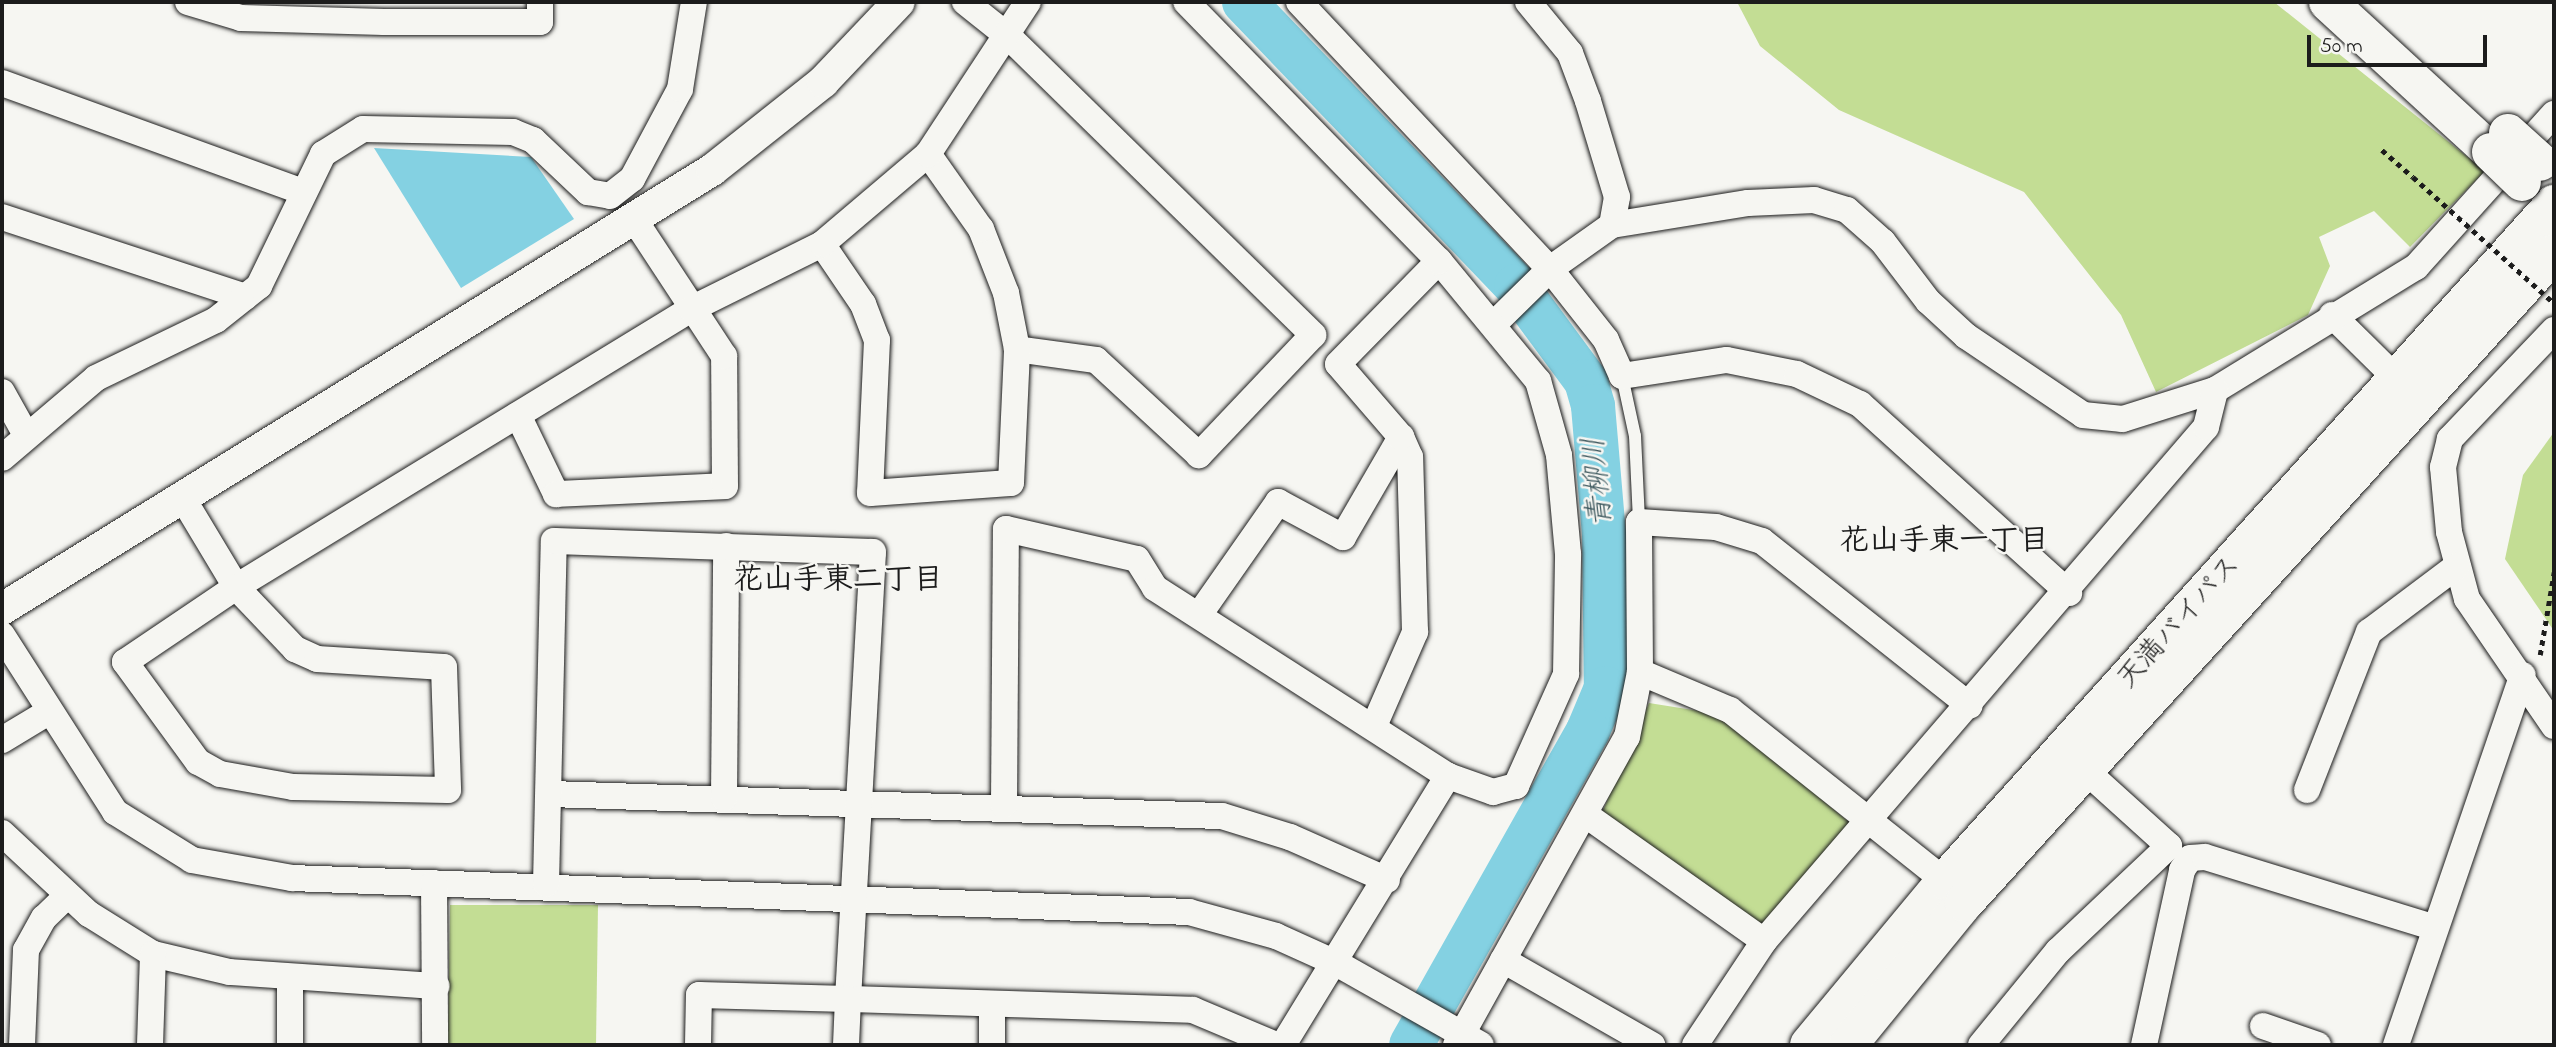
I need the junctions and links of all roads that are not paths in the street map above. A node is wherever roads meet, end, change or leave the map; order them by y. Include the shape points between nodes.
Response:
1 (188, 2) edge
2 (540, 2) edge
3 (694, 2) edge
4 (899, 2) edge
5 (965, 2) edge
6 (1028, 2) edge
7 (1185, 2) edge
8 (1299, 2) edge
9 (1528, 2) edge
10 (2329, 2) edge
11 (2363, 2) edge
12 (244, 10) edge
13 (388, 12) edge
14 (1009, 37) junction
15 (2, 83) edge
16 (2554, 114) edge
17 (2499, 143) junction
18 (928, 153) junction
19 (300, 191) junction
20 (2546, 191) edge
21 (2, 217) edge
22 (634, 219) junction
23 (1612, 225) junction
24 (822, 244) junction
25 (2554, 253) edge
26 (1439, 261) junction
27 (1550, 269) junction
28 (245, 297) junction
29 (691, 309) junction
30 (2332, 316) junction
31 (1496, 322) junction
32 (2554, 330) edge
33 (1017, 349) junction
34 (1622, 376) junction
35 (2399, 381) junction
36 (2215, 390) junction
37 (2, 392) edge
38 (518, 415) junction
39 (26, 435) junction
40 (1401, 436) junction
41 (2, 458) edge
42 (182, 498) junction
43 (1639, 522) junction
44 (726, 545) junction
45 (2457, 566) junction
46 (236, 587) junction
47 (2069, 593) junction
48 (2, 609) edge
49 (1199, 615) junction
50 (2, 635) edge
51 (1640, 672) junction
52 (2523, 675) junction
53 (1970, 706) junction
54 (47, 713) junction
55 (1374, 726) junction
56 (2554, 726) edge
57 (2, 740) edge
58 (2085, 770) junction
59 (1448, 776) junction
60 (2307, 790) dead end
61 (550, 794) junction
62 (724, 799) junction
63 (855, 802) junction
64 (1004, 805) junction
65 (1586, 815) junction
66 (1868, 822) junction
67 (2, 833) edge
68 (1387, 880) junction
69 (1945, 881) junction
70 (434, 883) junction
71 (546, 884) junction
72 (68, 896) junction
73 (855, 897) junction
74 (2433, 927) junction
75 (1764, 941) junction
76 (153, 954) junction
77 (1503, 960) junction
78 (1338, 964) junction
79 (290, 977) junction
80 (437, 986) junction
81 (848, 999) junction
82 (992, 1004) junction
83 (2263, 1026) dead end
84 (1466, 1042) edge
85 (22, 1045) edge
86 (150, 1045) edge
87 (290, 1045) edge
88 (435, 1045) edge
89 (698, 1045) edge
90 (846, 1045) edge
91 (992, 1045) edge
92 (1276, 1045) edge
93 (1283, 1045) edge
94 (1652, 1045) edge
95 (1695, 1045) edge
96 (1809, 1045) edge
97 (1848, 1045) edge
98 (1981, 1045) edge
99 (2144, 1045) edge
100 (2318, 1045) edge
101 (2396, 1045) edge

1 - 12 street
2 - 13 street via 540,22
3 - 19 street via 680,89 632,179 610,196 587,192 533,140 513,131 464,128 363,129 323,154
4 - 22 street via 775,123
5 - 14 street
6 - 14 street
7 - 26 street
8 - 27 street
9 - 23 street via 1570,53 1617,197
10 - 17 highway
11 - 17 highway
12 - 13 street
14 - 18 street
14 - 33 street via 1313,335 1199,455 1096,360
15 - 19 street
16 - 30 street via 2416,267
17 - 20 highway, bridge
18 - 24 street
18 - 33 street via 981,229 1006,293
19 - 28 street via 259,286
20 - 35 highway, 天満バイパス
21 - 28 street
22 - 29 street
22 - 42 street
23 - 27 street
23 - 36 street via 1748,203 1831,203 1883,242 1928,301 1966,336 2083,415 2123,419
24 - 29 street
24 - 33 street via 863,304 877,340 870,493 1011,483
25 - 58 highway, 天満バイパス
26 - 31 street
26 - 40 street via 1338,364
27 - 31 street
27 - 34 street via 1606,340
28 - 39 street via 216,320 96,378
29 - 38 street
29 - 38 street via 724,356 725,486 556,494
30 - 35 street
30 - 36 street
31 - 59 street via 1538,381 1559,455 1568,554 1566,674 1517,786 1493,792
32 - 45 street via 2449,439 2443,467
34 - 43 lane via 1635,436
34 - 47 street via 1727,360 1797,374 1860,404
35 - 69 highway, 天満バイパス
36 - 47 street via 2206,427
37 - 39 street
38 - 46 street
39 - 41 street
40 - 49 street via 1343,537 1278,502
40 - 55 street via 1412,485 1415,632
42 - 46 street
42 - 48 street
43 - 51 street
43 - 53 street via 1716,527 1762,541
44 - 61 street via 554,541
44 - 62 street
44 - 63 street via 873,552
45 - 52 street via 2467,599
45 - 60 street via 2369,632
46 - 46 street via 295,649 317,659 444,667 448,790 293,787 220,774 198,762 125,662
47 - 53 street
49 - 55 street
49 - 64 street via 1155,588 1128,555 1006,529
50 - 54 street
51 - 65 street via 1627,737
51 - 66 street via 1730,710
52 - 56 street
52 - 74 street
53 - 66 street
54 - 57 street
54 - 70 street via 115,812 192,860 292,878
55 - 59 street
58 - 97 highway, 天満バイパス via 1895,981
58 - 98 street via 2169,846 2058,951
59 - 68 street
61 - 62 street
61 - 71 street
62 - 63 street
63 - 64 street
63 - 73 street
64 - 68 street via 1222,817 1290,837
65 - 75 street
65 - 77 street
66 - 69 street
66 - 75 street
67 - 72 street
68 - 78 street
69 - 96 highway, 天満バイパス
70 - 71 street
70 - 80 street
71 - 73 street
72 - 76 street
72 - 85 street via 44,918 26,950
73 - 78 street via 1189,912 1276,936
73 - 81 street
74 - 99 street via 2205,857 2190,858 2182,870
74 - 101 street
75 - 95 street
76 - 79 street via 230,972
76 - 86 street
77 - 84 street
77 - 94 street
78 - 84 street
78 - 93 street
79 - 80 street
79 - 87 street
80 - 88 street
81 - 82 street
81 - 89 street via 699,995
81 - 90 street
82 - 91 street
82 - 92 street via 1193,1010
83 - 100 street

